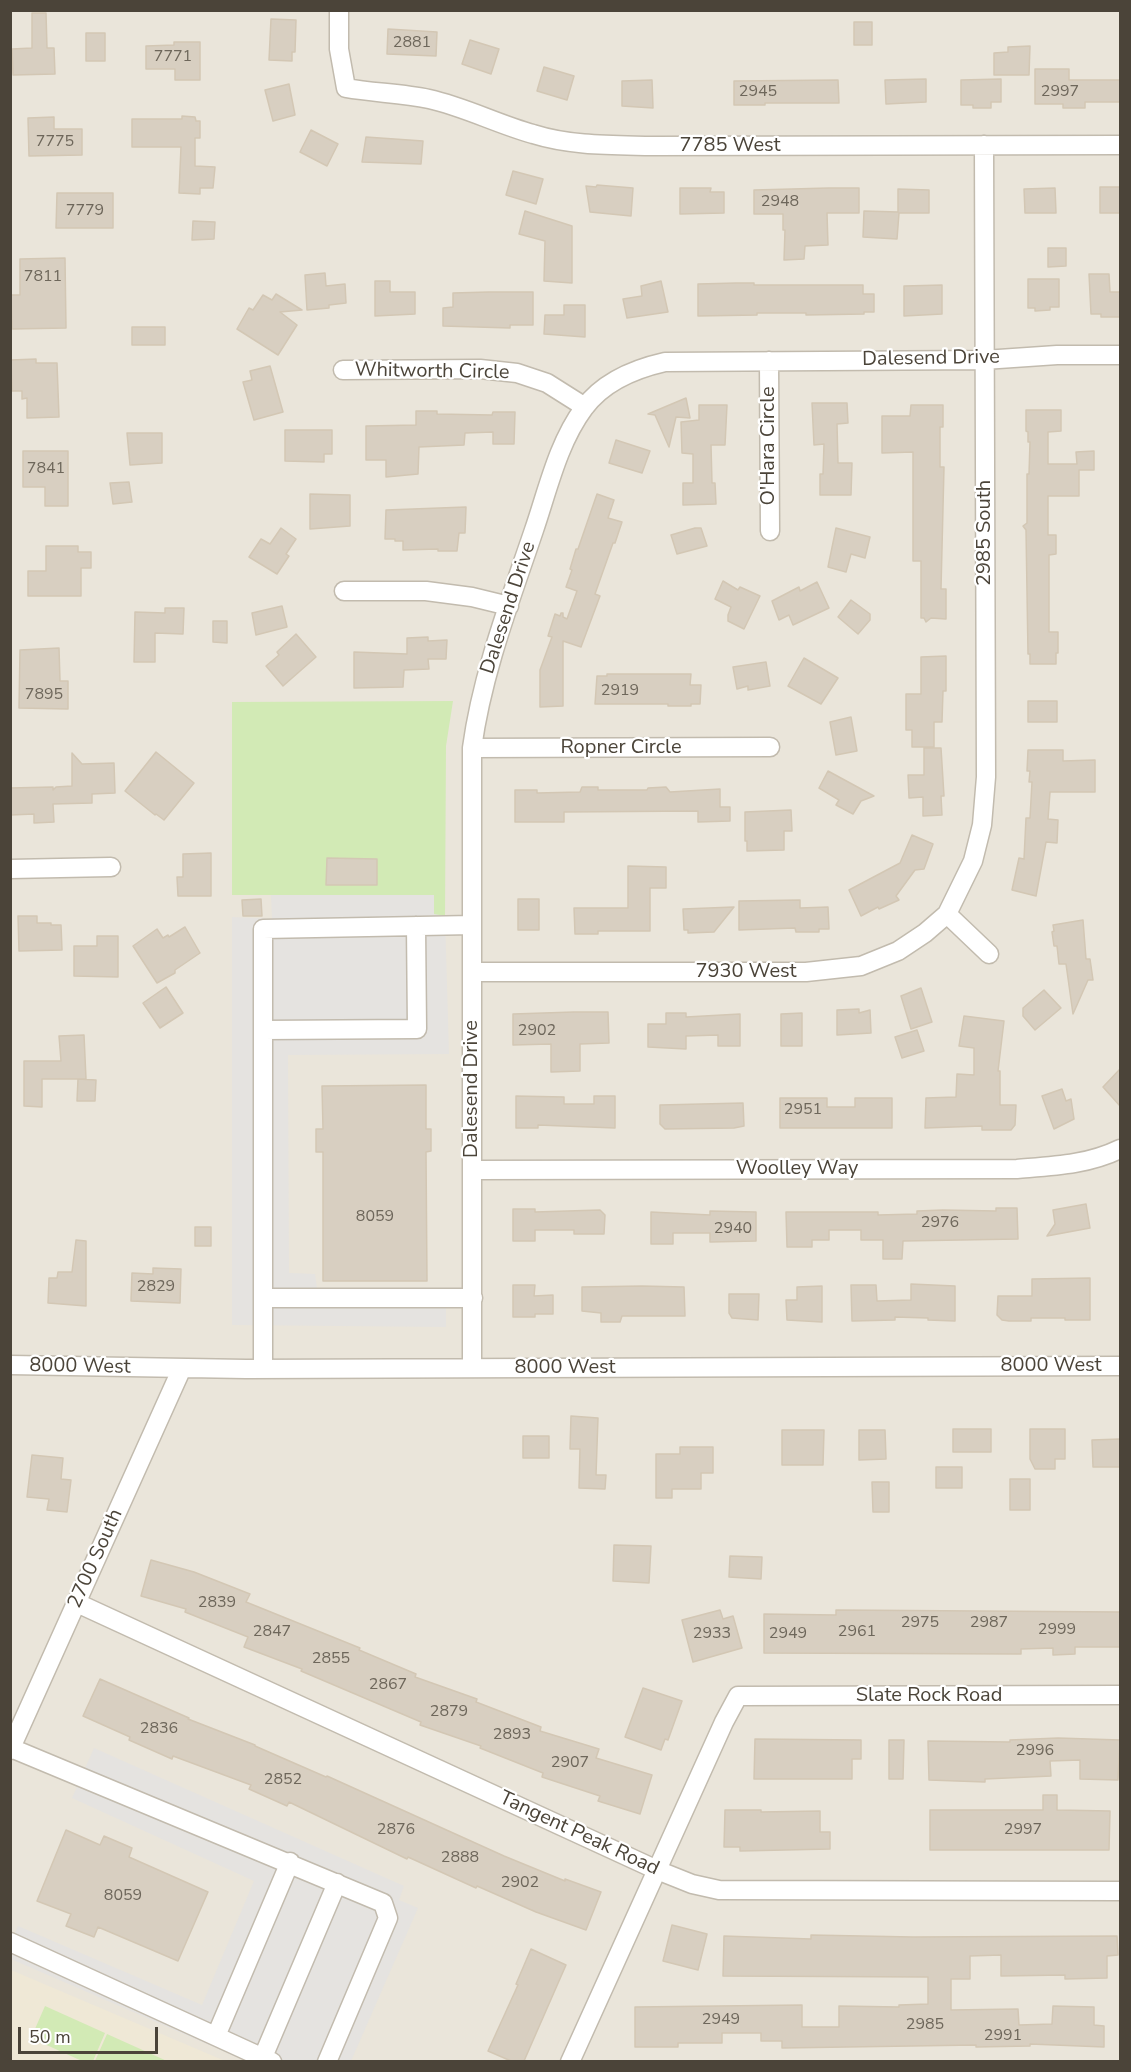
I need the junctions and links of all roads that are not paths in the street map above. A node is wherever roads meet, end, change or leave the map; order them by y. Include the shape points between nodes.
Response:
1 (339, 10) edge
2 (984, 146) junction
3 (1120, 146) edge
4 (1120, 355) edge
5 (984, 360) junction
6 (769, 361) junction
7 (343, 370) dead end
8 (585, 407) junction
9 (770, 531) dead end
10 (344, 591) dead end
11 (509, 606) junction
12 (770, 747) dead end
13 (472, 748) junction
14 (111, 867) dead end
15 (10, 869) edge
16 (947, 914) junction
17 (472, 925) junction
18 (416, 926) junction
19 (988, 954) dead end
20 (472, 972) junction
21 (263, 1030) junction
22 (1120, 1149) edge
23 (472, 1170) junction
24 (263, 1298) junction
25 (473, 1298) junction
26 (10, 1365) edge
27 (1120, 1366) edge
28 (182, 1368) junction
29 (263, 1368) junction
30 (472, 1368) junction
31 (76, 1603) junction
32 (1120, 1695) edge
33 (11, 1749) edge
34 (290, 1862) junction
35 (657, 1870) junction
36 (337, 1882) junction
37 (1120, 1891) edge
38 (10, 1942) edge
39 (216, 2036) junction
40 (268, 2059) edge
41 (327, 2061) edge
42 (570, 2061) edge

1 - 2 street, 7785 West via 339,50 346,88 427,98 534,135 604,145
2 - 3 street, 7785 West
2 - 5 street, 2985 South
4 - 5 street, Dalesend Drive
5 - 6 street, Dalesend Drive
5 - 16 street, 2985 South via 986,777 982,825 973,861
6 - 8 street, Dalesend Drive via 665,362 645,366 626,374
6 - 9 street, O'Hara Circle
7 - 8 street, Whitworth Circle via 480,369 517,373 547,383
8 - 11 street, Dalesend Drive via 562,448
10 - 11 street via 426,591
11 - 13 street, Dalesend Drive via 477,715
12 - 13 street, Ropner Circle
13 - 17 street, Dalesend Drive
14 - 15 street
16 - 19 street
16 - 20 street, 7930 West via 898,951 861,966 806,972
17 - 18 street
17 - 20 street, Dalesend Drive
18 - 21 street via 263,929
18 - 21 street via 417,1029
20 - 23 street, Dalesend Drive
21 - 24 street
22 - 23 street, Woolley Way via 1093,1160 1017,1169
23 - 25 street, Dalesend Drive
24 - 25 street
24 - 29 street
25 - 30 street, Dalesend Drive
26 - 28 street, 8000 West
27 - 30 street, 8000 West
28 - 29 street, 8000 West
28 - 31 street, 2700 South
29 - 30 street, 8000 West
31 - 33 street, 2700 South
31 - 35 street, Tangent Peak Road
32 - 35 street, Slate Rock Road via 738,1696
33 - 34 street
34 - 36 street
34 - 39 street
35 - 37 street, Tangent Peak Road via 719,1890
35 - 42 street
36 - 40 street
36 - 41 street via 383,1903 388,1918
38 - 39 street
39 - 40 street

